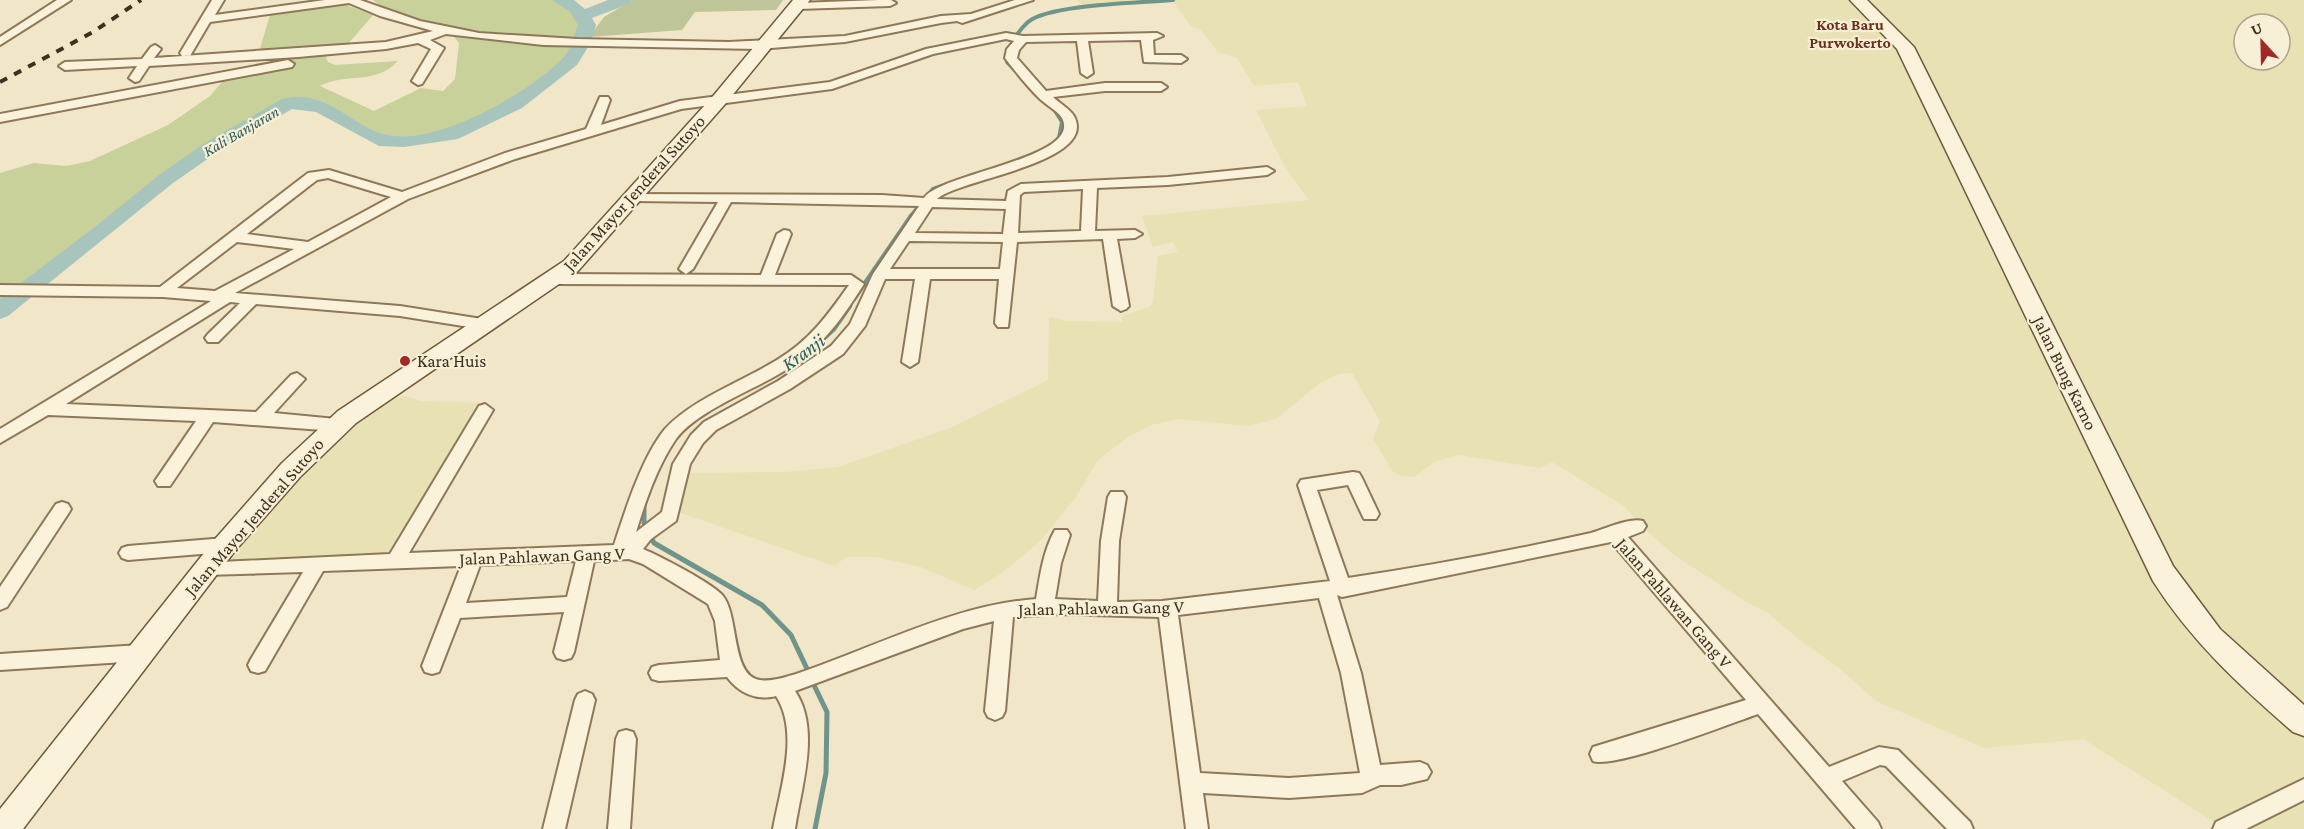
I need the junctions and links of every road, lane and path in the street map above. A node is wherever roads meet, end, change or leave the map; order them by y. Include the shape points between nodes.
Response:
1 (65, 0) edge
2 (218, 0) edge
3 (350, 0) edge
4 (1027, 0) edge
5 (1858, 0) edge
6 (800, 3) edge
7 (890, 3) dead end
8 (209, 19) junction
9 (442, 32) junction
10 (1019, 38) junction
11 (1083, 38) junction
12 (421, 40) junction
13 (0, 42) edge
14 (361, 47) junction
15 (764, 47) junction
16 (155, 49) dead end
17 (186, 53) dead end
18 (1181, 59) dead end
19 (145, 62) junction
20 (65, 66) dead end
21 (1087, 73) dead end
22 (135, 78) dead end
23 (418, 81) dead end
24 (1161, 87) dead end
25 (1043, 95) junction
26 (720, 99) junction
27 (604, 100) dead end
28 (0, 118) edge
29 (592, 131) junction
30 (1267, 171) dead end
31 (1090, 186) junction
32 (404, 196) junction
33 (631, 197) junction
34 (726, 199) junction
35 (924, 202) junction
36 (1013, 205) junction
37 (784, 234) dead end
38 (1135, 234) dead end
39 (1088, 235) junction
40 (1109, 235) junction
41 (234, 237) junction
42 (904, 237) junction
43 (1008, 238) junction
44 (307, 246) junction
45 (686, 269) dead end
46 (879, 274) junction
47 (923, 274) junction
48 (1007, 274) junction
49 (556, 279) junction
50 (766, 280) junction
51 (0, 290) edge
52 (164, 292) junction
53 (223, 297) junction
54 (253, 299) junction
55 (1121, 306) dead end
56 (1003, 323) dead end
57 (482, 324) junction
58 (213, 338) dead end
59 (910, 362) dead end
60 (297, 379) dead end
61 (45, 409) junction
62 (485, 410) dead end
63 (208, 417) junction
64 (260, 418) junction
65 (336, 425) junction
66 (0, 437) edge
67 (164, 481) dead end
68 (1117, 497) dead end
69 (62, 509) dead end
70 (1370, 514) dead end
71 (1636, 526) dead end
72 (1615, 534) junction
73 (1061, 535) dead end
74 (225, 545) junction
75 (626, 552) junction
76 (128, 553) dead end
77 (587, 553) junction
78 (473, 558) junction
79 (395, 561) junction
80 (317, 564) junction
81 (207, 568) junction
82 (1334, 590) junction
83 (0, 602) edge
84 (573, 604) junction
85 (1044, 607) junction
86 (1167, 608) junction
87 (1107, 609) junction
88 (454, 611) junction
89 (1004, 611) junction
90 (564, 652) dead end
91 (140, 653) junction
92 (0, 662) edge
93 (258, 665) dead end
94 (432, 666) dead end
95 (733, 668) junction
96 (659, 673) dead end
97 (782, 688) junction
98 (585, 700) dead end
99 (1762, 704) junction
100 (995, 711) dead end
101 (2304, 723) edge
102 (626, 739) dead end
103 (1600, 754) dead end
104 (1420, 772) dead end
105 (1373, 775) junction
106 (1826, 778) junction
107 (1189, 782) junction
108 (2304, 789) edge
109 (4, 829) edge
110 (554, 829) edge
111 (619, 829) edge
112 (784, 829) edge
113 (1197, 829) edge
114 (1870, 829) edge
115 (1962, 829) edge
116 (2224, 829) edge

1 - 13 street
2 - 8 street
3 - 8 street
3 - 9 street
4 - 15 street via 888,35
5 - 101 main road, Jalan Bung Karno via 1905,47 2183,608 2228,658
6 - 7 street
6 - 15 main road, Jalan Mayor Jenderal Sutoyo
8 - 17 street
9 - 12 street
9 - 15 street via 549,42
10 - 11 street
10 - 25 street via 1011,58
10 - 26 street via 922,53 840,83
11 - 18 street via 1152,36 1148,58
11 - 21 street
12 - 14 street via 390,47
12 - 23 street via 438,48
14 - 19 street
14 - 28 street via 354,52
15 - 26 main road, Jalan Mayor Jenderal Sutoyo
16 - 19 street
19 - 20 street
19 - 22 street
24 - 25 street via 1105,87
25 - 35 street via 1068,117 1068,135 1058,148 1035,160 944,188
26 - 29 street via 680,105
26 - 33 main road, Jalan Mayor Jenderal Sutoyo
27 - 29 street
29 - 32 street via 499,159
30 - 31 street
31 - 36 street via 1021,188 1013,194
31 - 39 street
32 - 41 street via 329,174 313,176
32 - 44 street
33 - 34 street
33 - 49 main road, Jalan Mayor Jenderal Sutoyo via 579,259
34 - 35 street
34 - 45 street
35 - 36 street
35 - 42 street
36 - 43 street
37 - 50 street
38 - 40 street
39 - 40 street
39 - 43 street
40 - 55 street
41 - 44 street
41 - 52 street
42 - 43 street
42 - 46 street
43 - 48 street
44 - 53 street
46 - 47 street
46 - 75 street via 857,326 837,350 710,426 697,439 682,464 670,516
47 - 48 street
47 - 59 street
48 - 56 street
49 - 50 street
49 - 57 main road, Jalan Mayor Jenderal Sutoyo
50 - 75 street via 851,280 857,284 816,339 784,363 686,419 670,435 642,487
51 - 52 street
52 - 53 street
53 - 54 street
53 - 61 street
54 - 57 street via 400,311
54 - 58 street
57 - 65 main road, Jalan Mayor Jenderal Sutoyo
60 - 64 street
61 - 63 street
61 - 66 street
62 - 79 street
63 - 64 street
63 - 67 street
64 - 65 street
65 - 74 main road, Jalan Mayor Jenderal Sutoyo
68 - 87 street via 1110,541
69 - 83 street
70 - 82 street via 1353,478 1306,485
71 - 72 street
72 - 82 street, Jalan Pahlawan Gang V
72 - 99 street, Jalan Pahlawan Gang V
73 - 85 street
74 - 76 street
74 - 81 main road, Jalan Mayor Jenderal Sutoyo
75 - 77 street, Jalan Pahlawan Gang V
75 - 95 street, Jalan Pahlawan Gang V via 649,559 715,599
77 - 78 street, Jalan Pahlawan Gang V
77 - 84 street
78 - 79 street, Jalan Pahlawan Gang V
78 - 88 street
79 - 80 street, Jalan Pahlawan Gang V
80 - 81 street, Jalan Pahlawan Gang V
80 - 93 street
81 - 91 main road, Jalan Mayor Jenderal Sutoyo
82 - 86 street, Jalan Pahlawan Gang V
82 - 105 street
84 - 88 street
84 - 90 street
85 - 87 street, Jalan Pahlawan Gang V
85 - 89 street, Jalan Pahlawan Gang V
86 - 87 street, Jalan Pahlawan Gang V
86 - 107 street
88 - 94 street
89 - 97 street, Jalan Pahlawan Gang V via 942,628
89 - 100 street
91 - 92 street
91 - 109 main road, Jalan Mayor Jenderal Sutoyo
95 - 96 street
95 - 97 street, Jalan Pahlawan Gang V via 745,683 757,689
97 - 112 street via 794,707 795,725
98 - 110 street
99 - 103 street
99 - 106 street, Jalan Pahlawan Gang V
102 - 111 street
104 - 105 street
105 - 107 street via 1362,783 1289,788
106 - 114 street, Jalan Pahlawan Gang V
106 - 115 street via 1879,756 1891,757
107 - 113 street
108 - 116 street

